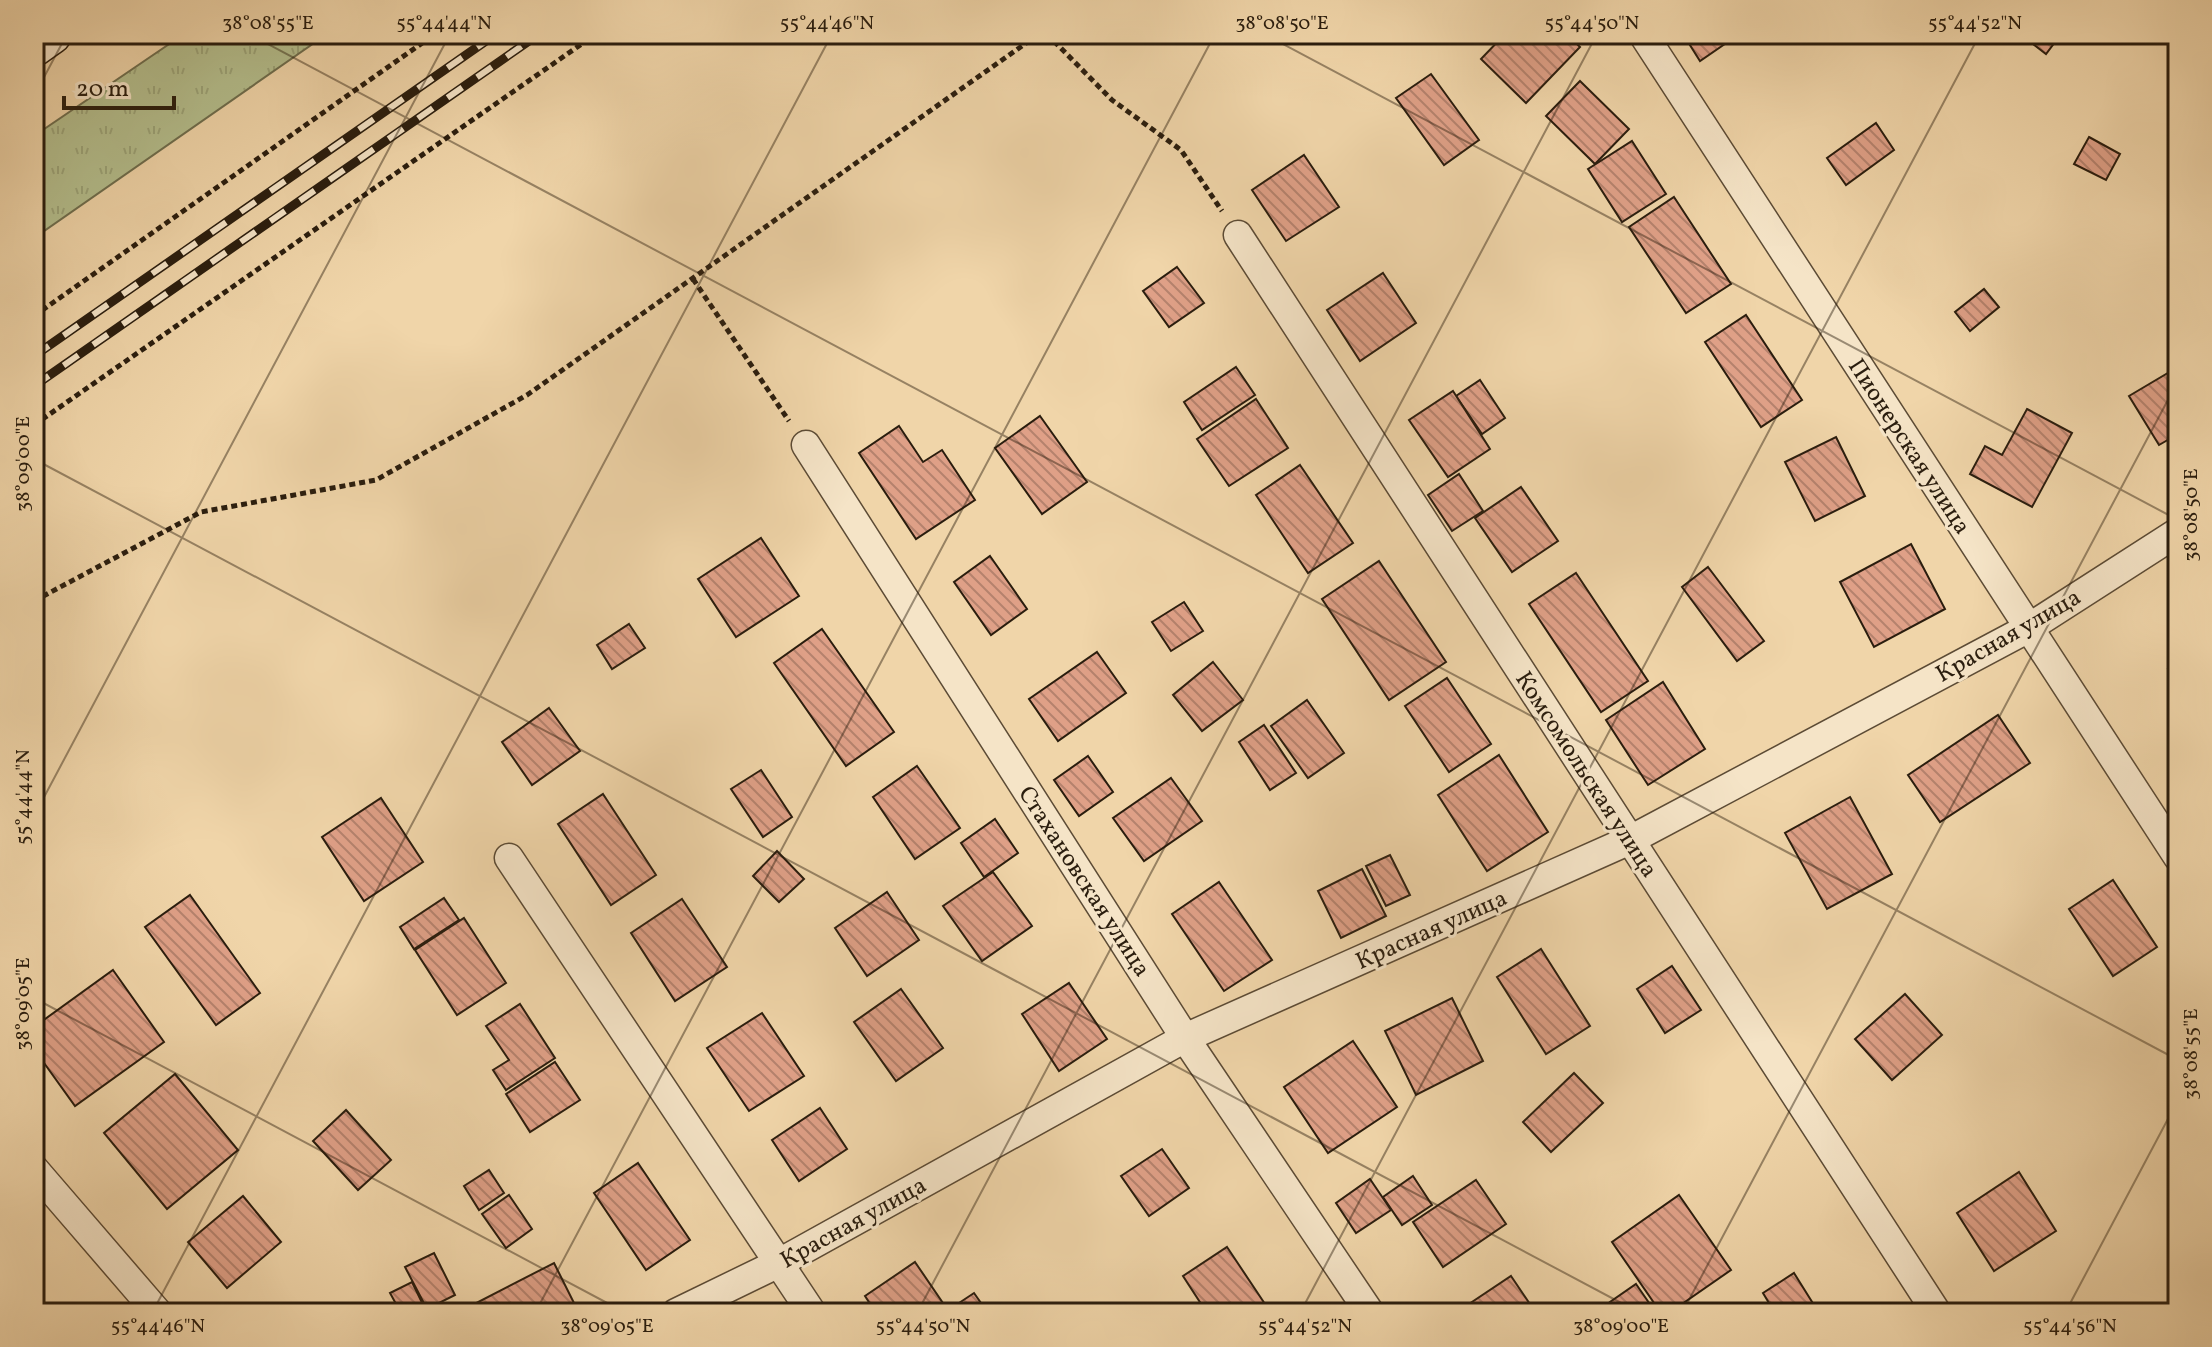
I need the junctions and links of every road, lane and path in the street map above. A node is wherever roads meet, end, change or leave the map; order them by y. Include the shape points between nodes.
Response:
1 (51, 34) edge
2 (435, 34) edge
3 (596, 34) edge
4 (1039, 34) edge
5 (1047, 34) edge
6 (1643, 34) edge
7 (34, 46) edge
8 (1238, 235) joint
9 (693, 279) junction
10 (34, 316) edge
11 (34, 425) edge
12 (806, 445) joint
13 (2178, 532) edge
14 (34, 601) edge
15 (2027, 629) junction
16 (1630, 840) junction
17 (2178, 857) edge
18 (509, 858) dead end
19 (1185, 1038) junction
20 (34, 1169) edge
21 (779, 1263) junction
22 (158, 1313) edge
23 (676, 1313) edge
24 (812, 1313) edge
25 (1370, 1313) edge
26 (1937, 1313) edge

1 - 7 main road
2 - 10 path
3 - 11 path
4 - 9 path
5 - 8 path via 1112,100 1181,150
6 - 15 street, Пионерская улица
8 - 16 street, Комсомольская улица
9 - 12 path
9 - 14 path via 527,395 376,480 201,512
12 - 19 street, Стахановская улица
13 - 15 street, Красная улица
15 - 16 street, Красная улица
15 - 17 street, Пионерская улица
16 - 19 street, Красная улица
16 - 26 street, Комсомольская улица
18 - 21 street
19 - 21 street, Красная улица
19 - 25 street, Стахановская улица
20 - 22 street
21 - 23 street, Красная улица
21 - 24 street

